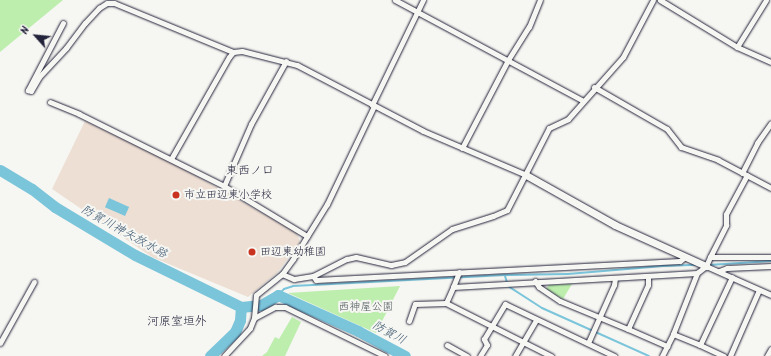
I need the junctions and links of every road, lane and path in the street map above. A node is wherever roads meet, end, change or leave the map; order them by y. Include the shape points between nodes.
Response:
1 (395, 0) edge
2 (423, 0) edge
3 (540, 0) edge
4 (653, 0) edge
5 (660, 0) edge
6 (766, 0) edge
7 (417, 12) junction
8 (63, 23) dead end
9 (737, 47) junction
10 (233, 52) junction
11 (508, 60) junction
12 (286, 61) junction
13 (771, 62) edge
14 (594, 88) junction
15 (583, 101) junction
16 (50, 102) dead end
17 (373, 106) junction
18 (771, 123) edge
19 (462, 148) junction
20 (171, 159) junction
21 (744, 174) junction
22 (526, 175) junction
23 (224, 186) junction
24 (771, 188) edge
25 (308, 236) junction
26 (685, 257) junction
27 (710, 257) junction
28 (771, 257) edge
29 (706, 266) junction
30 (771, 266) edge
31 (719, 271) junction
32 (459, 272) junction
33 (697, 273) junction
34 (282, 274) junction
35 (313, 276) junction
36 (648, 276) junction
37 (732, 277) junction
38 (615, 278) junction
39 (34, 282) dead end
40 (535, 282) junction
41 (453, 286) junction
42 (759, 290) junction
43 (771, 295) edge
44 (446, 303) junction
45 (254, 315) junction
46 (600, 317) junction
47 (536, 320) junction
48 (409, 321) dead end
49 (492, 325) junction
50 (628, 329) junction
51 (673, 334) junction
52 (0, 342) edge
53 (524, 342) junction
54 (588, 343) junction
55 (447, 345) dead end
56 (700, 345) junction
57 (667, 346) junction
58 (771, 349) edge
59 (604, 354) edge
60 (224, 356) edge
61 (385, 356) edge
62 (467, 356) edge
63 (480, 356) edge
64 (515, 356) edge
65 (551, 356) edge
66 (614, 356) edge
67 (662, 356) edge
68 (724, 356) edge
69 (730, 356) edge
70 (767, 356) edge

1 - 7 street
2 - 7 street
3 - 11 street via 529,27
4 - 14 street via 623,58
5 - 9 street
6 - 9 street
7 - 11 street
7 - 17 street
8 - 10 street via 28,90 31,91 85,23 107,3 114,3
9 - 13 street
10 - 12 street via 242,51
10 - 20 street
11 - 15 street
11 - 19 street
12 - 17 street
12 - 23 street via 252,124
14 - 15 street
14 - 21 street via 667,129 681,147 718,160
15 - 22 street via 568,119 549,128
16 - 20 street
17 - 19 street
17 - 25 street via 327,204
18 - 21 street via 757,143
19 - 22 street
20 - 23 street
21 - 24 street
21 - 27 street via 726,214 726,225
22 - 26 street via 615,225
22 - 35 street via 507,210 452,229 405,262 391,265 356,257
23 - 25 street
25 - 34 street
26 - 29 street
26 - 32 street via 680,261
27 - 28 street
27 - 29 street
29 - 31 street
29 - 33 street
30 - 31 street via 727,268
31 - 37 street
32 - 35 street via 316,280
32 - 41 street
33 - 36 street
33 - 51 street
34 - 35 street via 294,279
34 - 45 street via 256,295
36 - 38 street
36 - 50 street via 648,285
37 - 42 street
37 - 56 street
38 - 40 street
38 - 46 street
39 - 52 street
40 - 41 street
40 - 46 street via 560,301
41 - 44 street
42 - 43 street
42 - 69 street
44 - 48 street via 415,304
44 - 49 street via 487,325
45 - 60 street via 250,328
45 - 61 street via 275,307 285,307
46 - 50 street
46 - 54 street
47 - 49 street via 505,304
47 - 53 street
47 - 54 street
49 - 53 street
49 - 63 street via 484,339 487,345
50 - 57 street
51 - 56 street
51 - 57 street
53 - 64 street
53 - 65 street
54 - 59 street
55 - 62 street
56 - 68 street
57 - 67 street
58 - 70 street
59 - 66 street

